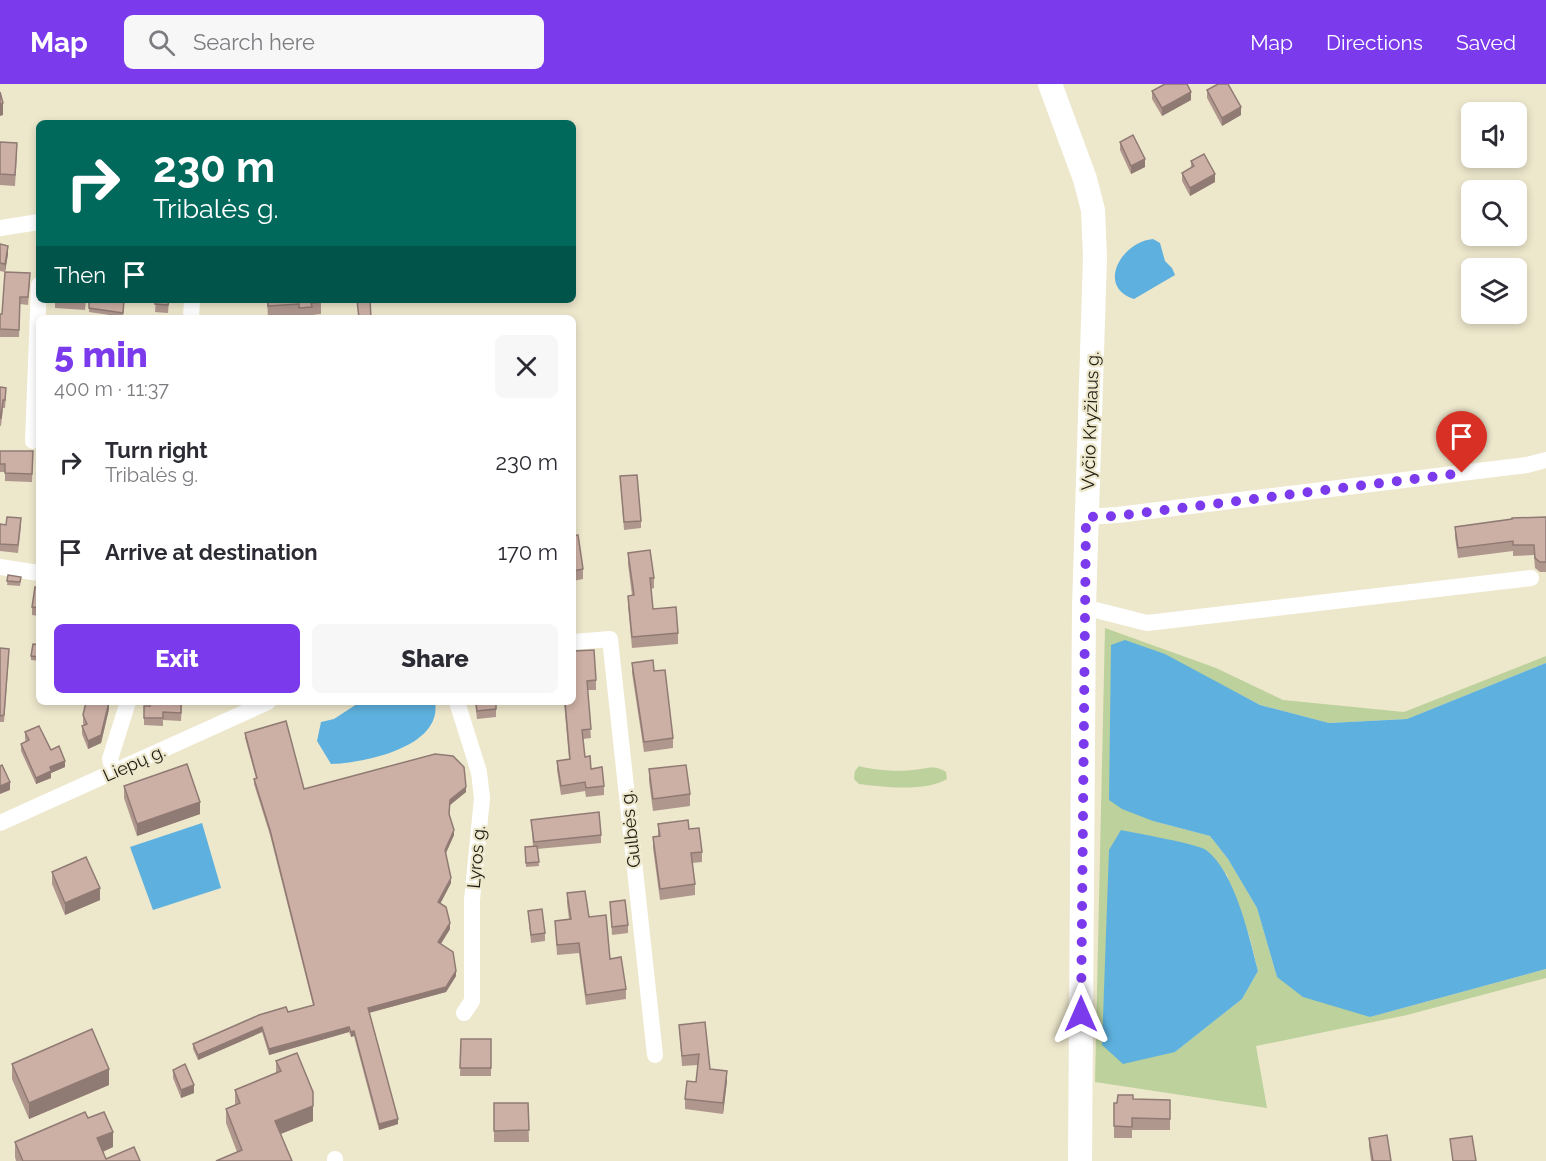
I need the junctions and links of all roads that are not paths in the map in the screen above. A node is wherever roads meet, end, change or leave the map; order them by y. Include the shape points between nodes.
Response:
1 (1050, 84) edge
2 (36, 222) edge
3 (0, 228) edge
4 (36, 363) edge
5 (33, 441) dead end
6 (1546, 460) edge
7 (1086, 517) junction
8 (0, 567) edge
9 (36, 573) edge
10 (1531, 578) dead end
11 (1084, 607) junction
12 (576, 642) edge
13 (127, 705) edge
14 (261, 705) edge
15 (458, 705) edge
16 (113, 772) junction
17 (0, 823) edge
18 (464, 1013) dead end
19 (654, 1055) dead end
20 (1080, 1161) edge

1 - 7 street, Vyčio Kryžiaus g. via 1086,179 1093,210 1095,257
2 - 3 street
4 - 5 street
6 - 7 street
7 - 11 street, Vyčio Kryžiaus g.
8 - 9 street
10 - 11 street via 1146,623
11 - 20 street, Vyčio Kryžiaus g.
12 - 19 street, Gulbės g. via 610,639
13 - 16 street via 110,759
14 - 16 street, Liepų g.
15 - 18 street, Lyros g. via 479,772 482,798 472,900 472,1001
16 - 17 street, Liepų g.

